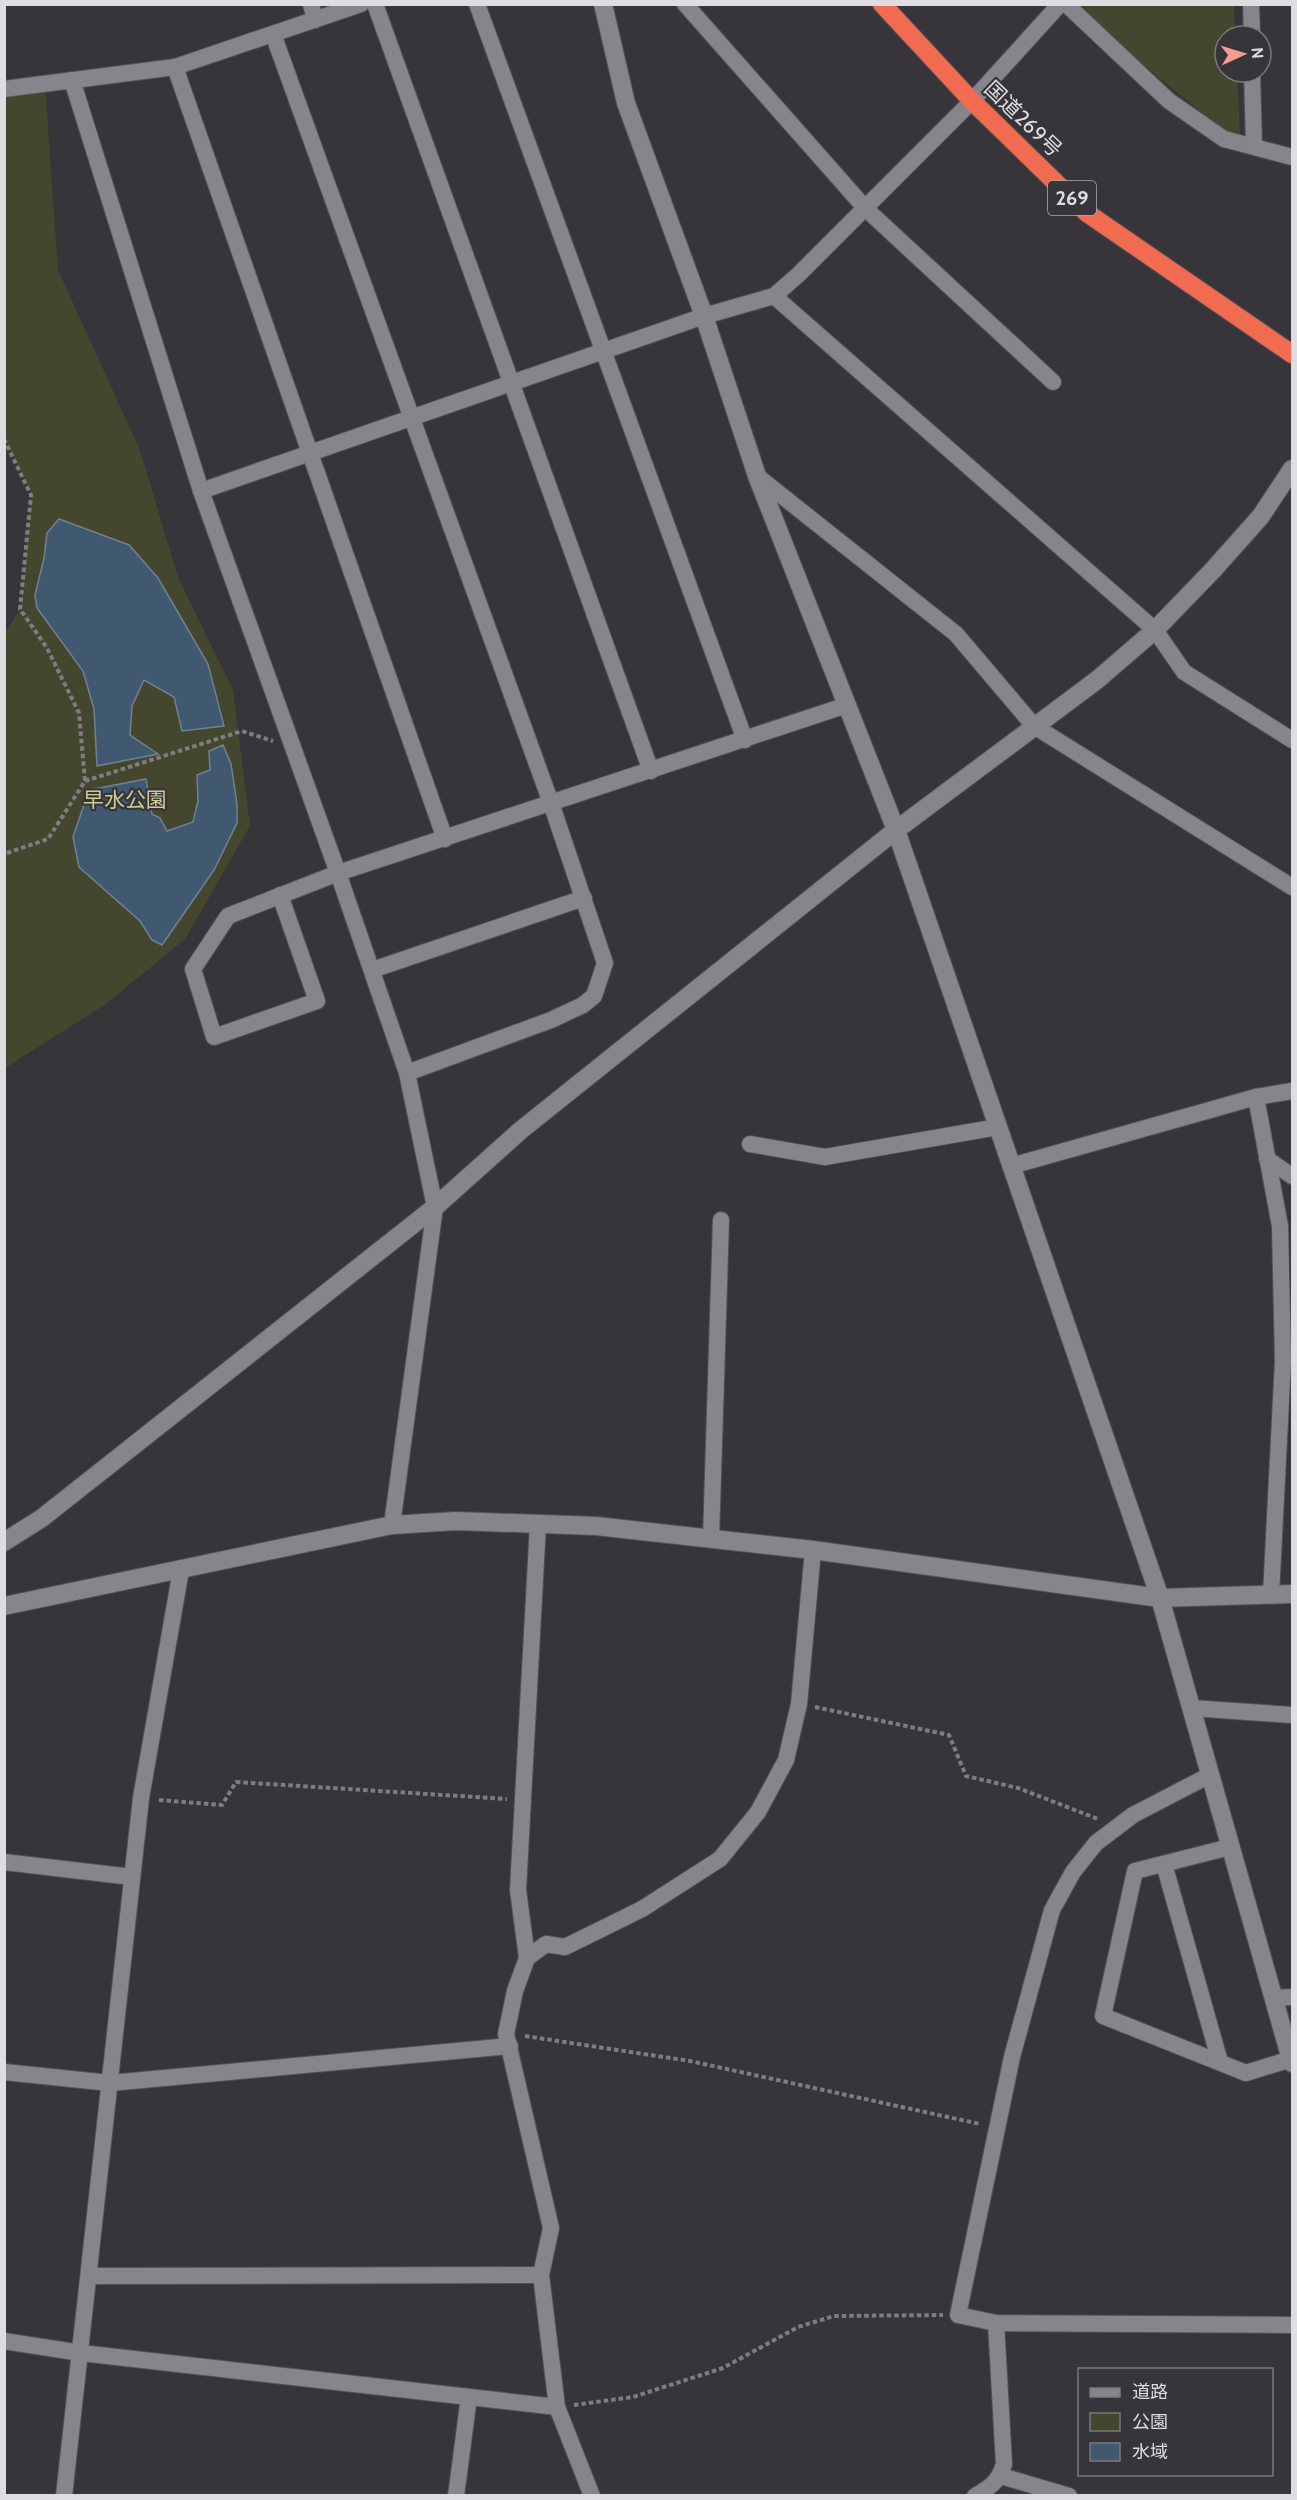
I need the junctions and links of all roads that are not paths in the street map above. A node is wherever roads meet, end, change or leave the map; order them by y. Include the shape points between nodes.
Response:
1 (361, 4) edge
2 (375, 4) edge
3 (477, 4) edge
4 (603, 4) edge
5 (685, 4) edge
6 (882, 4) edge
7 (1060, 4) edge
8 (1066, 4) edge
9 (1251, 4) edge
10 (313, 12) edge
11 (1252, 24) edge
12 (273, 34) junction
13 (175, 67) junction
14 (72, 80) junction
15 (1252, 84) edge
16 (4, 89) edge
17 (972, 101) junction
18 (1254, 146) junction
19 (1293, 157) edge
20 (866, 209) junction
21 (774, 296) junction
22 (704, 316) junction
23 (603, 351) junction
24 (1293, 354) edge
25 (1053, 382) dead end
26 (512, 383) junction
27 (412, 418) junction
28 (310, 454) junction
29 (1293, 469) edge
30 (757, 476) junction
31 (201, 492) junction
32 (1155, 630) junction
33 (847, 705) junction
34 (1034, 726) junction
35 (1293, 740) edge
36 (744, 741) junction
37 (651, 771) junction
38 (551, 803) junction
39 (896, 830) junction
40 (445, 839) junction
41 (338, 873) junction
42 (1293, 887) edge
43 (280, 895) junction
44 (584, 898) junction
45 (372, 970) junction
46 (407, 1073) junction
47 (1293, 1091) edge
48 (1256, 1097) junction
49 (998, 1127) junction
50 (750, 1144) dead end
51 (1268, 1159) junction
52 (1011, 1166) junction
53 (1293, 1176) edge
54 (435, 1207) junction
55 (721, 1220) dead end
56 (538, 1524) junction
57 (392, 1525) junction
58 (711, 1539) junction
59 (4, 1542) edge
60 (813, 1550) junction
61 (181, 1570) junction
62 (1293, 1594) edge
63 (1271, 1595) junction
64 (1160, 1598) junction
65 (4, 1606) edge
66 (1191, 1708) junction
67 (1293, 1714) edge
68 (1210, 1775) junction
69 (1230, 1846) junction
70 (4, 1862) edge
71 (1164, 1864) junction
72 (132, 1877) junction
73 (527, 1958) junction
74 (1293, 1997) edge
75 (1274, 1998) junction
76 (508, 2040) junction
77 (1292, 2061) edge
78 (1220, 2062) junction
79 (4, 2072) edge
80 (110, 2083) junction
81 (541, 2275) junction
82 (89, 2276) junction
83 (996, 2323) junction
84 (1293, 2325) edge
85 (4, 2341) edge
86 (81, 2353) junction
87 (469, 2397) junction
88 (557, 2407) junction
89 (1001, 2476) junction
90 (64, 2496) edge
91 (456, 2496) edge
92 (592, 2496) edge
93 (975, 2496) edge
94 (1069, 2496) edge

1 - 10 street
2 - 26 street
3 - 23 street
4 - 22 street via 626,103
5 - 20 street
6 - 17 highway, 国道269号 / 269
7 - 17 street
8 - 18 street via 1169,101 1224,139
9 - 11 street
10 - 12 street
12 - 13 street
12 - 27 street
13 - 14 street
13 - 28 street
14 - 16 street
14 - 31 street
15 - 18 street
17 - 20 street
17 - 24 highway, 国道269号 / 269 via 1087,213
18 - 19 street
20 - 21 street
20 - 25 street
21 - 22 street
21 - 32 street
22 - 23 street
22 - 30 street
23 - 26 street
23 - 36 street
26 - 27 street
26 - 37 street
27 - 28 street
27 - 38 street
28 - 31 street
28 - 40 street
29 - 32 street via 1261,516
30 - 33 street
30 - 34 street via 956,634
31 - 41 street
32 - 34 street via 1097,680
32 - 35 street via 1184,672
33 - 36 street
33 - 39 street
34 - 39 street
34 - 42 street
36 - 37 street
37 - 38 street
38 - 40 street
38 - 44 street
39 - 49 street
39 - 54 street via 521,1130
40 - 41 street
41 - 43 street
41 - 45 street
43 - 43 street via 228,916 193,969 214,1037 317,1001
44 - 45 street
44 - 46 street via 605,963 594,996 551,1020
45 - 46 street
46 - 54 street
47 - 48 street
48 - 51 street
48 - 52 street
49 - 50 street via 825,1157
49 - 52 street
51 - 53 street
51 - 63 street via 1280,1226 1283,1361
52 - 64 street
54 - 57 street
54 - 59 street via 42,1518
55 - 58 street
56 - 57 street via 456,1521
56 - 58 street via 596,1526
56 - 73 street via 518,1890
57 - 61 street
58 - 60 street
60 - 64 street
60 - 73 street via 799,1704 786,1760 758,1812 720,1860 642,1910 565,1947 546,1944
61 - 65 street
61 - 72 street via 141,1798
62 - 63 street
63 - 64 street
64 - 66 street
66 - 67 street
66 - 68 street
68 - 69 street
68 - 83 street via 1133,1815 1096,1843 1072,1872 1052,1910 1012,2056 958,2315
69 - 71 street
69 - 75 street
70 - 72 street
71 - 78 street
71 - 78 street via 1135,1871 1103,2016
72 - 80 street
73 - 76 street via 515,1991
74 - 75 street
75 - 77 street
76 - 80 street
76 - 81 street via 551,2228
77 - 78 street via 1246,2073
79 - 80 street
80 - 82 street
81 - 82 street
81 - 88 street
82 - 86 street
83 - 84 street
83 - 89 street via 1004,2464
85 - 86 street
86 - 87 street
86 - 90 street
87 - 88 street
87 - 91 street
88 - 92 street
89 - 93 street
89 - 94 street

